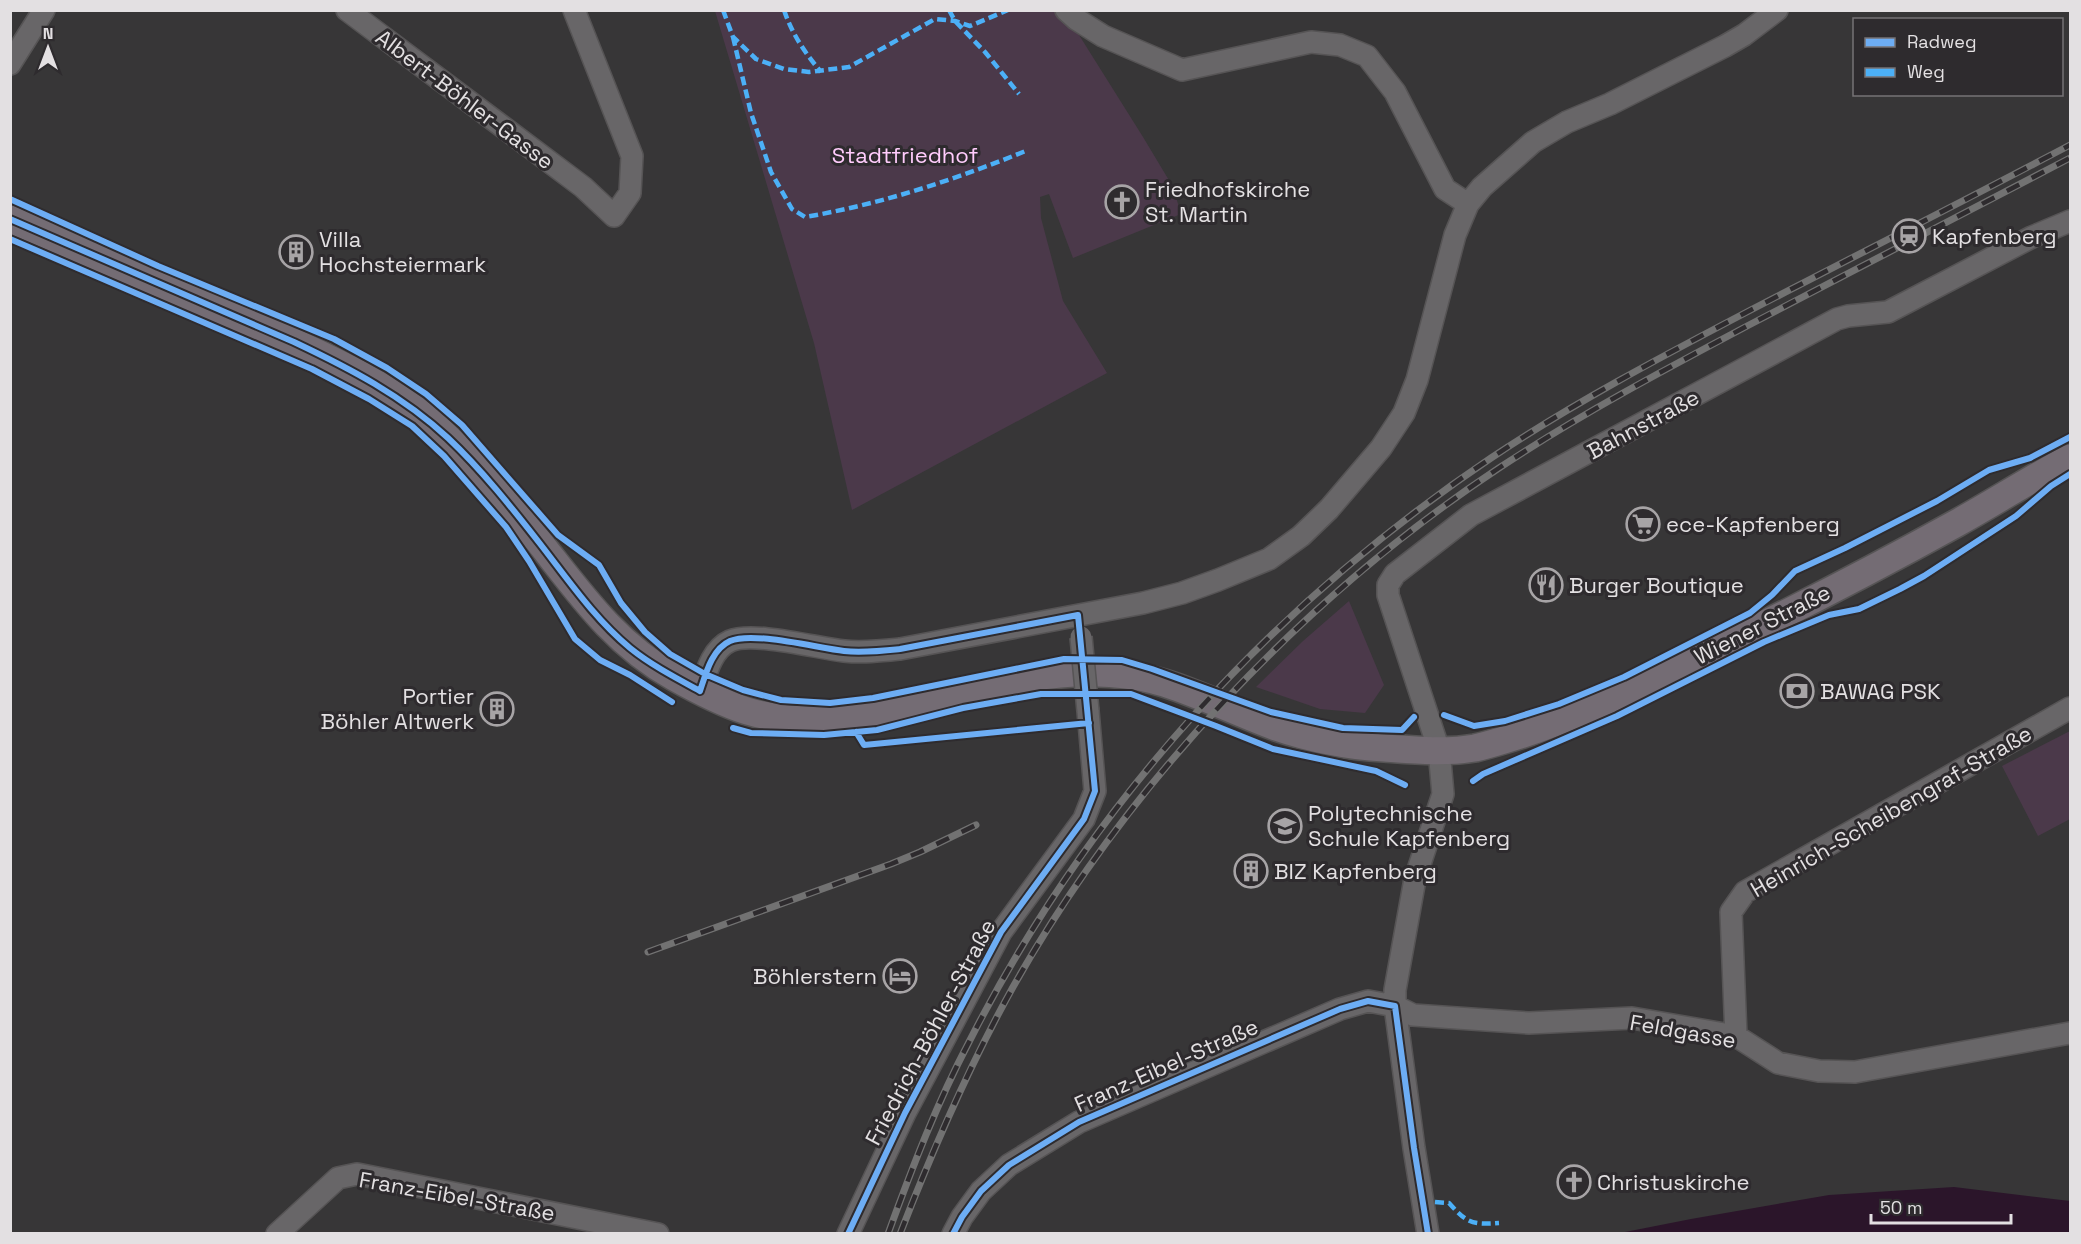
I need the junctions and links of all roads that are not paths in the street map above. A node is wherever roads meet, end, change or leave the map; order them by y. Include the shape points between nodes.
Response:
1 (44, 10) edge
2 (346, 10) edge
3 (574, 10) edge
4 (1066, 10) edge
5 (1777, 10) edge
6 (10, 64) edge
7 (1468, 204) junction
8 (10, 219) edge
9 (2070, 221) edge
10 (2070, 458) edge
11 (1078, 615) junction
12 (700, 691) junction
13 (2070, 708) edge
14 (1439, 750) junction
15 (1395, 1006) junction
16 (2070, 1033) edge
17 (1736, 1036) junction
18 (277, 1233) edge
19 (658, 1233) edge
20 (848, 1233) edge
21 (953, 1233) edge
22 (1428, 1233) edge

1 - 6 street
2 - 3 street, Albert-Böhler-Gasse via 583,187 614,216 630,193 632,156
4 - 7 street via 1103,36 1182,70 1311,42 1340,45 1366,56 1395,92 1445,189
5 - 7 street via 1725,46 1533,142 1496,172
7 - 11 street via 1455,235 1418,380 1404,413 1381,448 1329,509 1269,559 1182,593
8 - 12 main road, Wiener Straße via 294,342 387,391 422,415 481,473 594,613 631,648
9 - 14 street, Bahnstraße via 1888,312 1838,319 1471,515 1395,574 1388,585 1388,595
10 - 14 main road, Wiener Straße via 1839,585 1601,704 1476,748
11 - 12 street via 874,652 749,637 719,648
11 - 20 street, Friedrich-Böhler-Straße, bridge via 1095,791 1084,819 1000,932 905,1113
12 - 14 main road, Wiener Straße via 750,712 818,720 871,713 1045,675 1134,676 1171,685 1281,729 1325,741 1359,747
13 - 17 street, Heinrich-Scheibengraf-Straße via 1745,892 1731,912
14 - 15 street, Bahnstraße via 1443,794 1415,879
15 - 17 street, Feldgasse via 1413,1015 1529,1023 1632,1018
15 - 21 street, Franz-Eibel-Straße via 1368,1001 1340,1008 1079,1122 1009,1165 981,1191
15 - 22 street, Bahnstraße
16 - 17 street, Feldgasse via 1855,1072 1819,1071 1778,1063
18 - 19 street, Franz-Eibel-Straße via 338,1178 357,1174

